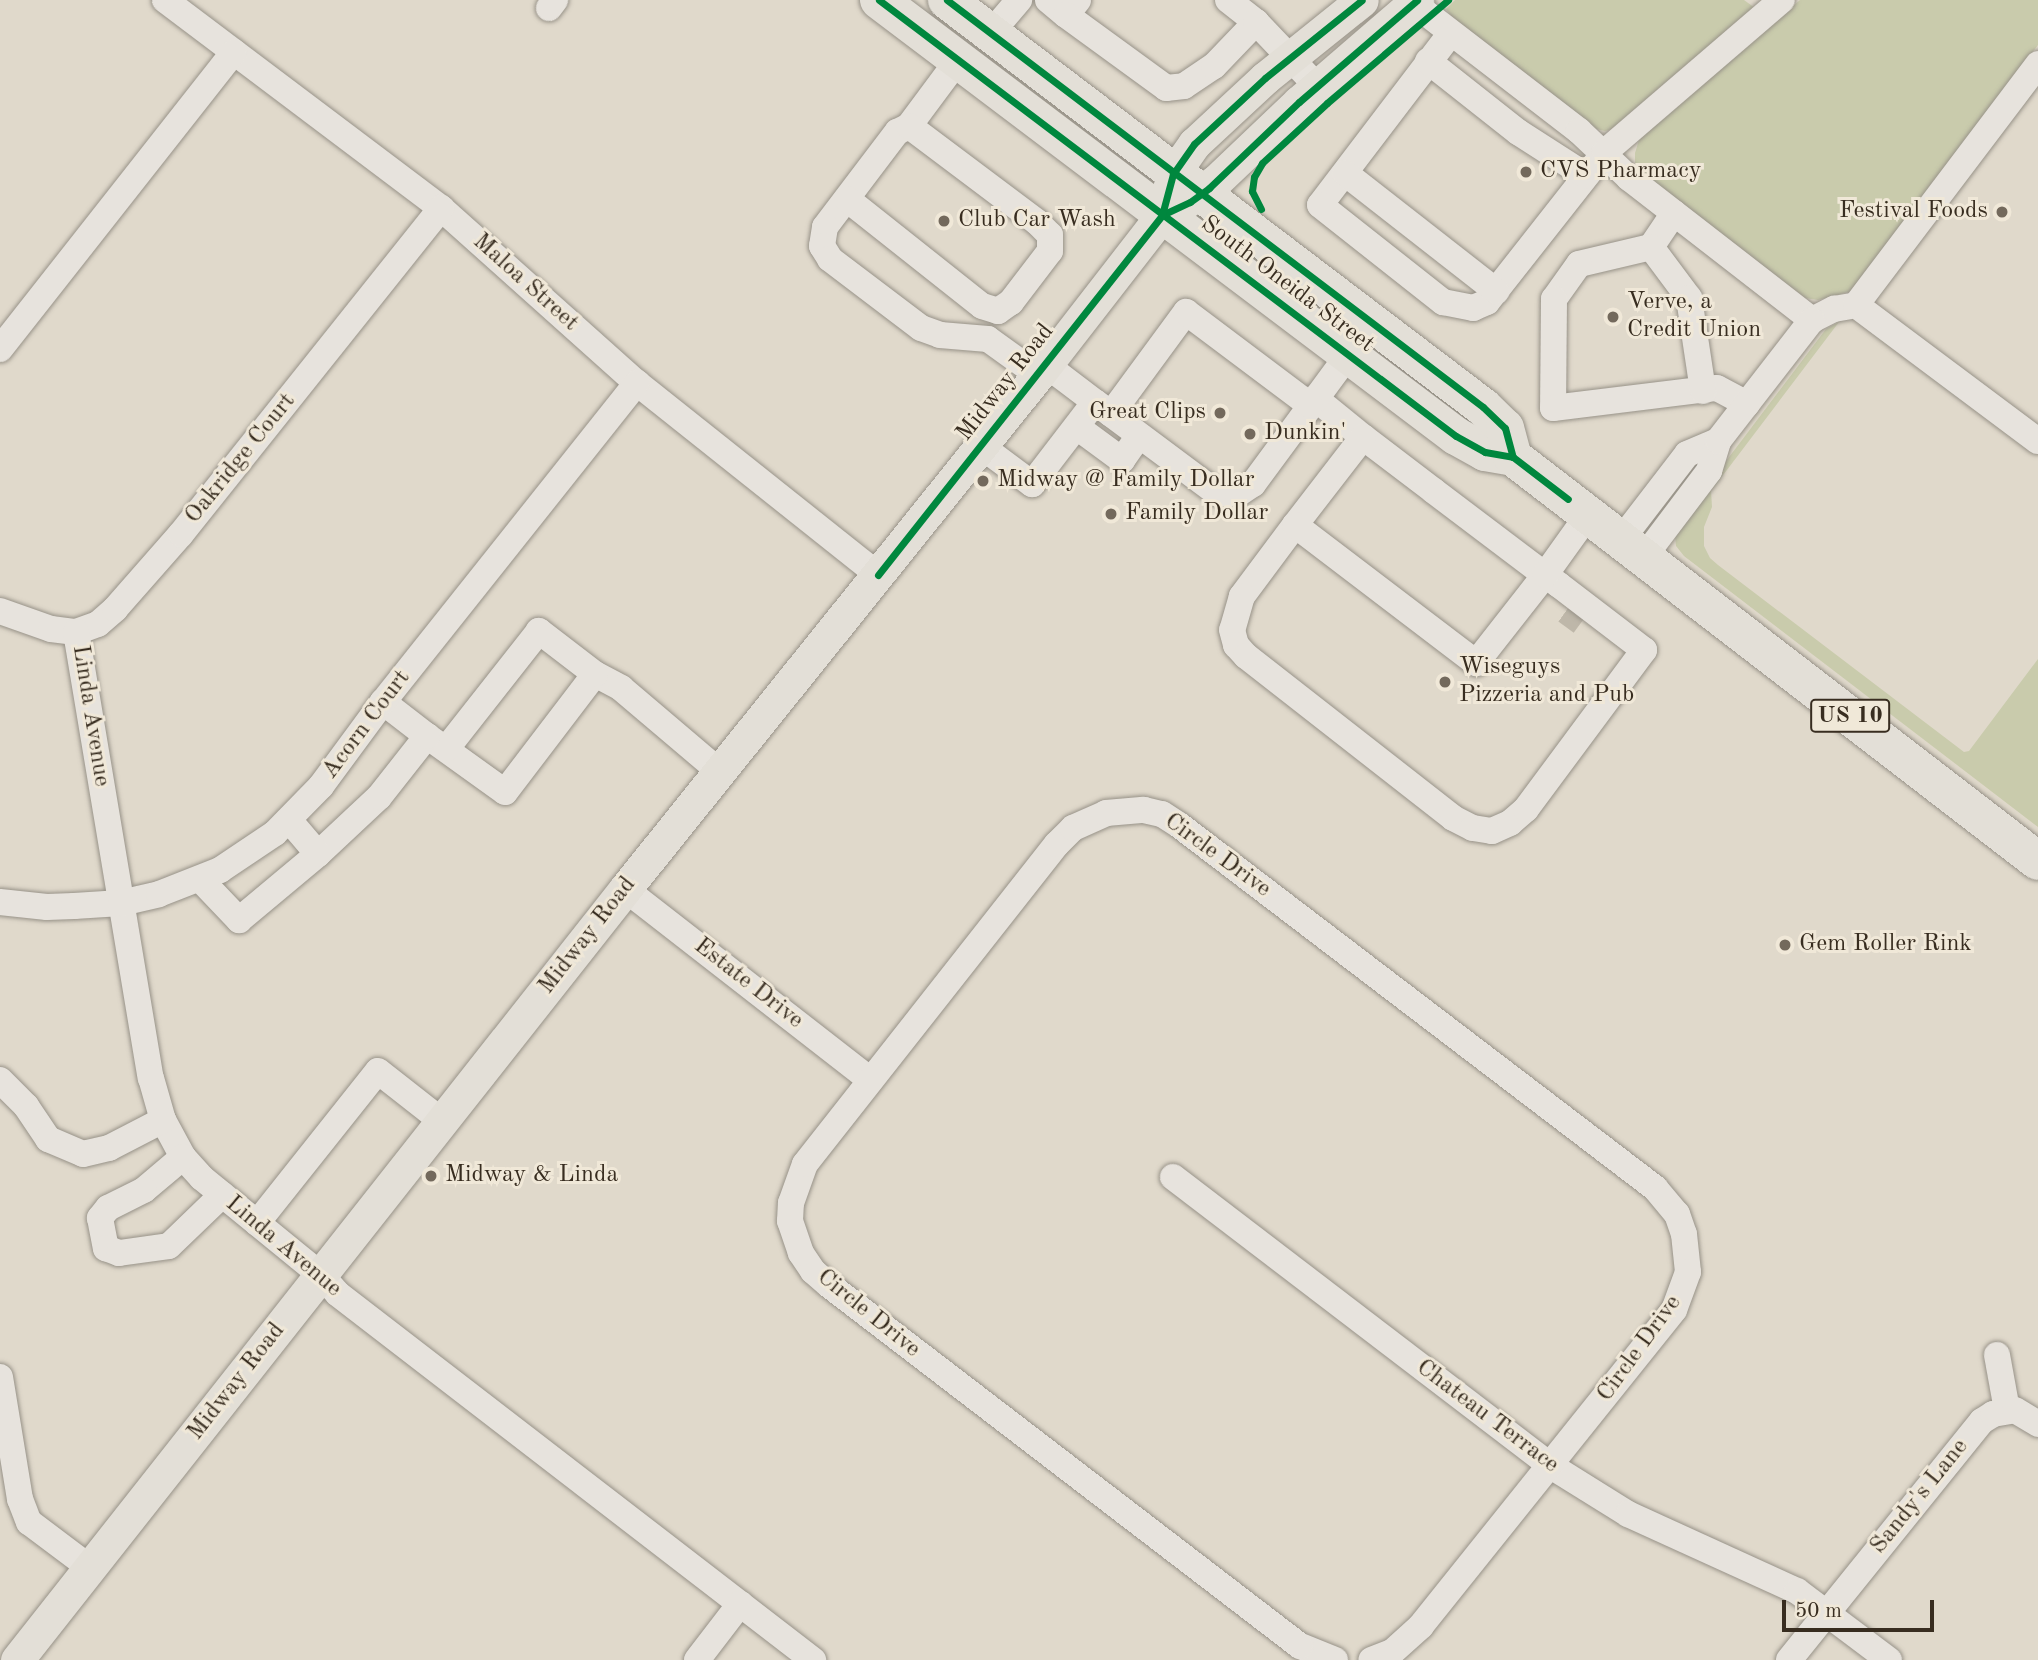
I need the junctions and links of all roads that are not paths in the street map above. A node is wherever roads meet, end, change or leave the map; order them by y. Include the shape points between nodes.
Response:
1 (165, 0) edge
2 (879, 0) edge
3 (947, 0) edge
4 (1019, 0) edge
5 (1228, 0) edge
6 (1362, 0) edge
7 (1782, 0) edge
8 (1415, 2) edge
9 (1064, 5) edge
10 (1256, 23) junction
11 (1451, 33) junction
12 (990, 34) junction
13 (234, 52) junction
14 (1289, 59) junction
15 (958, 60) junction
16 (1428, 61) junction
17 (2038, 65) edge
18 (1317, 86) junction
19 (909, 126) junction
20 (1605, 152) junction
21 (1345, 173) junction
22 (1585, 175) junction
23 (1187, 184) junction
24 (847, 200) junction
25 (442, 208) junction
26 (1674, 213) junction
27 (1162, 215) junction
28 (1651, 247) junction
29 (1496, 290) junction
30 (1856, 304) junction
31 (1812, 320) junction
32 (0, 349) edge
33 (1348, 355) junction
34 (1042, 370) junction
35 (637, 383) junction
36 (1703, 390) junction
37 (1747, 404) junction
38 (1103, 408) junction
39 (1307, 409) junction
40 (1077, 427) junction
41 (1139, 436) junction
42 (1363, 437) junction
43 (2038, 441) edge
44 (981, 446) junction
45 (1513, 457) junction
46 (1588, 514) junction
47 (1295, 525) junction
48 (1632, 548) junction
49 (878, 575) junction
50 (1552, 580) junction
51 (0, 611) edge
52 (1613, 627) junction
53 (76, 632) junction
54 (595, 674) junction
55 (383, 702) junction
56 (437, 742) junction
57 (720, 772) junction
58 (289, 820) junction
59 (318, 854) junction
60 (2038, 861) edge
61 (200, 879) junction
62 (625, 889) junction
63 (0, 902) edge
64 (121, 903) junction
65 (0, 1080) edge
66 (870, 1080) junction
67 (163, 1120) junction
68 (443, 1122) junction
69 (183, 1157) junction
70 (1173, 1177) dead end
71 (222, 1195) junction
72 (257, 1223) junction
73 (321, 1275) junction
74 (1997, 1355) dead end
75 (0, 1377) edge
76 (2007, 1410) junction
77 (2038, 1424) edge
78 (1551, 1466) junction
79 (8, 1469) edge
80 (90, 1568) junction
81 (740, 1604) junction
82 (1827, 1613) junction
83 (17, 1660) edge
84 (697, 1660) edge
85 (813, 1660) edge
86 (1335, 1660) edge
87 (1371, 1660) edge
88 (1789, 1660) edge
89 (1889, 1660) edge

1 - 13 street, Maloa Street
2 - 15 highway, South Oneida Street / US 10
3 - 12 highway, South Oneida Street
4 - 12 street
5 - 10 street
6 - 14 main road, Midway Road
7 - 20 street
8 - 11 street
8 - 18 main road
9 - 10 street via 1166,88 1184,86 1214,66
10 - 14 street
11 - 16 street
11 - 20 street
12 - 23 highway, South Oneida Street
13 - 25 street, Maloa Street
13 - 32 street
14 - 18 street
14 - 23 main road, Midway Road via 1195,144
15 - 19 street
15 - 27 highway, South Oneida Street / US 10
16 - 21 street
16 - 22 street via 1518,132
17 - 30 street
18 - 23 main road
19 - 24 street via 897,132
19 - 24 street via 1050,236 1050,251 1012,302 998,310 982,306
20 - 22 street
20 - 26 street via 1629,178
21 - 29 street
21 - 29 street via 1320,205 1419,284 1443,302 1473,308 1487,302
22 - 29 street
23 - 27 main road, Midway Road
23 - 45 highway, South Oneida Street via 1494,416 1505,428
24 - 34 street via 823,233 822,246 830,259 929,333 988,339
25 - 35 street, Maloa Street
25 - 53 street, Oakridge Court via 142,581 97,624
26 - 28 street
26 - 31 street
27 - 33 highway, South Oneida Street / US 10
27 - 34 main road, Midway Road
28 - 36 street via 1689,298
28 - 36 street via 1579,264 1554,299 1553,408
30 - 31 street
30 - 43 street
31 - 37 street
33 - 39 street
33 - 45 highway, South Oneida Street / US 10 via 1465,443
34 - 38 street
34 - 44 main road, Midway Road
35 - 49 street, Maloa Street
35 - 55 street, Acorn Court
36 - 37 street via 1717,388
37 - 48 street via 1718,441 1709,471
38 - 39 street via 1186,312
38 - 40 street
38 - 41 street
39 - 41 street via 1253,484 1238,494 1217,494
39 - 42 street
40 - 41 street via 1122,460
40 - 44 street via 1032,484
42 - 47 street
42 - 50 street
44 - 49 main road, Midway Road
45 - 46 highway, South Oneida Street / US 10
46 - 48 highway, South Oneida Street / US 10
46 - 50 street
47 - 50 street via 1476,663
47 - 52 street via 1241,596 1233,630 1236,645 1453,818 1474,828 1492,831 1526,809 1644,650
48 - 60 highway, South Oneida Street / US 10
49 - 57 main road, Midway Road
50 - 52 street
50 - 52 street via 1558,605 1573,617 1588,628
51 - 53 street via 51,629
53 - 64 street, Linda Avenue
54 - 56 street via 539,631
54 - 56 street via 505,792
54 - 57 street via 621,688
55 - 56 street
55 - 58 street, Acorn Court via 321,786
56 - 59 street
57 - 62 main road, Midway Road
58 - 59 street
58 - 61 street, Acorn Court via 248,853
59 - 61 street via 239,920
61 - 64 street, Acorn Court
62 - 66 street, Estate Drive
62 - 68 main road, Midway Road
63 - 64 street, Acorn Court via 47,907
64 - 67 street, Linda Avenue via 151,1078
65 - 67 street via 26,1106 48,1139 83,1154 109,1148
66 - 78 street, Circle Drive via 1073,828 1125,809 1162,814 1655,1188 1677,1214 1688,1272 1674,1310
66 - 86 street, Circle Drive via 796,1182 790,1221 813,1271 1300,1646
67 - 69 street, Linda Avenue
68 - 72 street via 379,1071
68 - 73 main road, Midway Road
69 - 71 street, Linda Avenue
69 - 71 street via 144,1190 108,1208 100,1218 106,1248 119,1253 169,1247
70 - 78 street, Chateau Terrace
71 - 72 street, Linda Avenue
72 - 73 street, Linda Avenue
73 - 80 main road, Midway Road
73 - 81 street, Linda Avenue via 338,1294 454,1386
74 - 76 street
75 - 79 street
76 - 77 street via 2024,1413
76 - 82 street, Sandy's Lane via 1982,1421
78 - 82 street, Chateau Terrace via 1605,1502 1777,1580
78 - 87 street, Circle Drive via 1421,1626 1392,1652
79 - 80 street via 29,1522
80 - 83 main road, Midway Road
81 - 84 street
81 - 85 street, Linda Avenue
82 - 88 street, Sandy's Lane
82 - 89 street, Chateau Terrace

